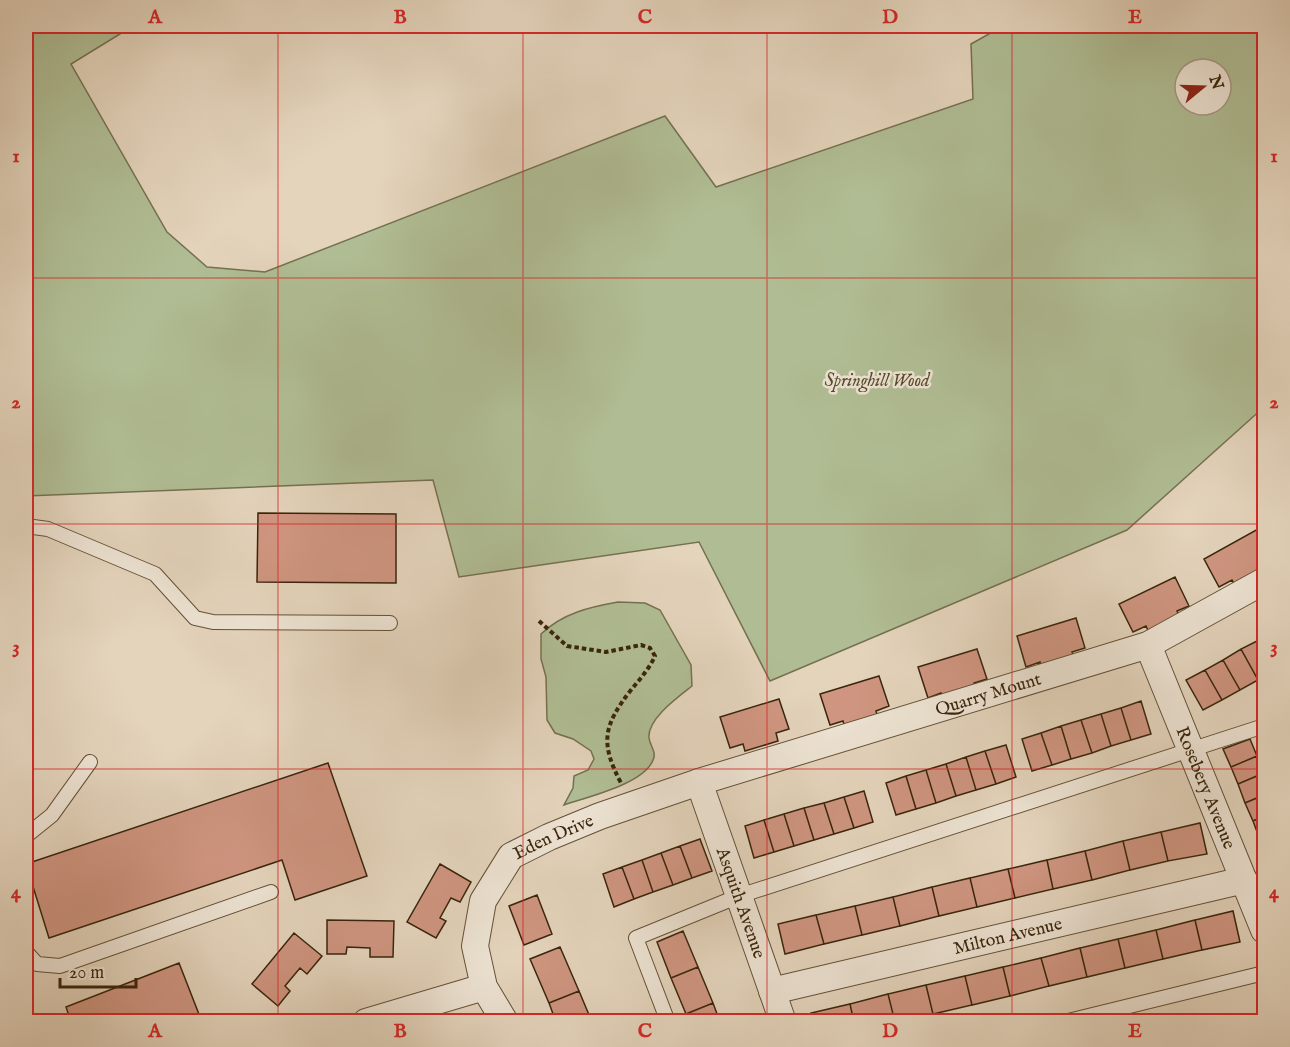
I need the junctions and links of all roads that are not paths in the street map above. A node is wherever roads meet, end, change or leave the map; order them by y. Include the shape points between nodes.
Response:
1 (26, 526) edge
2 (1264, 581) edge
3 (390, 623) dead end
4 (1148, 645) junction
5 (1264, 726) edge
6 (1191, 751) junction
7 (90, 762) dead end
8 (699, 782) junction
9 (26, 836) edge
10 (1244, 880) junction
11 (271, 892) dead end
12 (740, 896) junction
13 (1264, 930) edge
14 (26, 952) edge
15 (1264, 973) edge
16 (484, 987) junction
17 (772, 991) junction
18 (366, 1022) edge
19 (505, 1022) edge
20 (668, 1022) edge
21 (783, 1022) edge
22 (1064, 1022) edge

1 - 3 lane via 48,529 155,574 195,618 213,622
2 - 4 street, Quarry Mount
4 - 6 street, Rosebery Avenue
4 - 8 street, Quarry Mount
5 - 6 lane
6 - 10 street, Rosebery Avenue
6 - 12 lane
7 - 9 lane via 52,815
8 - 12 street, Asquith Avenue
8 - 16 street, Eden Drive via 549,837 511,856 483,901 475,946
10 - 13 street, Rosebery Avenue
10 - 17 street, Milton Avenue
11 - 14 lane via 60,966 38,964
12 - 17 street, Asquith Avenue
12 - 20 lane via 636,938
15 - 22 lane
16 - 18 street
16 - 19 street, Eden Drive
17 - 21 street, Asquith Avenue

